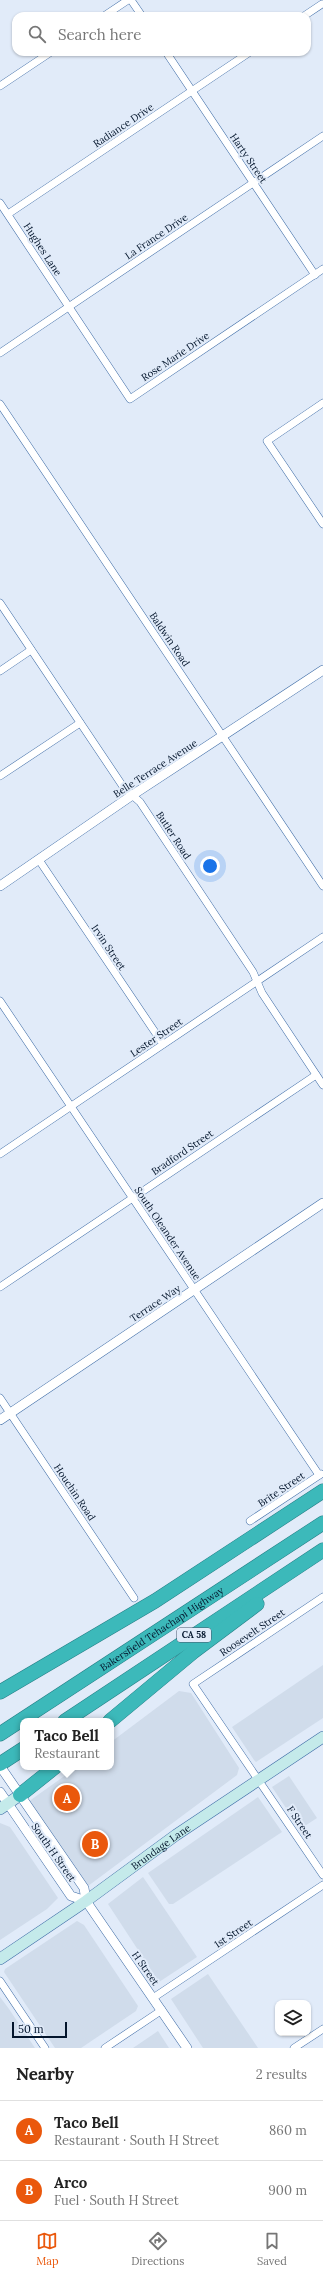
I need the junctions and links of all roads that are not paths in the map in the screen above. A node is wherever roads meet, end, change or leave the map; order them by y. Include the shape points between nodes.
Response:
1 (130, 0) edge
2 (322, 4) dead end
3 (110, 12) edge
4 (139, 12) edge
5 (310, 12) edge
6 (45, 56) edge
7 (169, 56) edge
8 (244, 56) edge
9 (0, 86) edge
10 (192, 91) junction
11 (323, 136) edge
12 (253, 183) junction
13 (0, 203) edge
14 (8, 214) junction
15 (323, 269) edge
16 (315, 275) junction
17 (68, 307) junction
18 (0, 353) edge
19 (323, 403) edge
20 (0, 404) edge
21 (323, 524) edge
22 (0, 603) edge
23 (31, 650) junction
24 (323, 670) edge
25 (0, 671) edge
26 (80, 723) junction
27 (223, 737) junction
28 (0, 776) edge
29 (131, 796) junction
30 (39, 860) junction
31 (0, 886) edge
32 (323, 886) edge
33 (323, 937) edge
34 (257, 981) junction
35 (0, 1001) edge
36 (163, 1044) junction
37 (316, 1075) junction
38 (323, 1084) edge
39 (71, 1106) junction
40 (0, 1154) edge
41 (132, 1198) junction
42 (323, 1203) edge
43 (0, 1287) edge
44 (194, 1290) junction
45 (0, 1398) edge
46 (10, 1413) junction
47 (0, 1420) edge
48 (321, 1474) edge
49 (323, 1491) edge
50 (250, 1522) dead end
51 (323, 1523) edge
52 (323, 1550) edge
53 (323, 1555) edge
54 (323, 1597) edge
55 (134, 1598) dead end
56 (0, 1692) edge
57 (24, 1718) edge
58 (70, 1718) edge
59 (114, 1718) edge
60 (20, 1721) edge
61 (0, 1734) edge
62 (323, 1738) edge
63 (20, 1751) edge
64 (0, 1765) edge
65 (50, 1770) edge
66 (259, 1780) junction
67 (17, 1790) junction
68 (0, 1792) edge
69 (4, 1806) edge
70 (323, 1875) edge
71 (323, 1885) edge
72 (86, 1901) junction
73 (0, 1959) edge
74 (0, 1981) edge
75 (153, 1998) junction
76 (162, 2010) junction
77 (323, 2029) edge
78 (44, 2048) edge
79 (105, 2048) edge
80 (187, 2048) edge
81 (294, 2048) edge

1 - 3 street
1 - 4 street
2 - 5 street
6 - 9 street
7 - 10 street, Harty Street
8 - 10 street, Radiance Drive
10 - 12 street, Harty Street
10 - 14 street, Radiance Drive
11 - 12 street, La France Drive
12 - 16 street, Harty Street
12 - 17 street, La France Drive
13 - 14 street, Hughes Lane
14 - 17 street, Hughes Lane
15 - 16 street, Rose Marie Drive
16 - 17 street, Rose Marie Drive via 130,399
17 - 18 street, La France Drive
19 - 21 street via 267,440
20 - 27 street, Baldwin Road
22 - 23 street, Butler Road
23 - 25 street
23 - 26 street, Butler Road
24 - 27 street, Belle Terrace Avenue
26 - 28 street
26 - 29 street, Butler Road
27 - 29 street, Belle Terrace Avenue
27 - 32 street, Baldwin Road
29 - 30 street, Belle Terrace Avenue
29 - 34 street, Butler Road via 140,802 254,972
30 - 31 street, Belle Terrace Avenue
30 - 36 street, Irvin Street
33 - 34 street, Lester Street
34 - 36 street, Lester Street
34 - 37 street, Butler Road via 262,993
35 - 39 street, South Oleander Avenue
36 - 39 street, Lester Street
37 - 38 street, Butler Road
37 - 41 street, Bradford Street
39 - 40 street, Lester Street
39 - 41 street, South Oleander Avenue
41 - 43 street, Bradford Street
41 - 44 street, South Oleander Avenue
42 - 44 street, Terrace Way
44 - 46 street, Terrace Way
44 - 48 street, South Oleander Avenue
45 - 46 street, Houchin Road
46 - 47 street, Terrace Way
46 - 55 street, Houchin Road
48 - 50 street, Brite Street
49 - 56 highway via 154,1601
51 - 57 highway, Bakersfield Tehachapi Highway / CA 58
52 - 58 highway, CA 58
53 - 59 highway via 193,1652
54 - 66 street, Roosevelt Street via 192,1684
60 - 61 highway, Bakersfield Tehachapi Highway / CA 58
62 - 66 main road, Brundage Lane
63 - 64 highway
64 - 67 street, South H Street
65 - 67 highway
66 - 70 street, F Street
66 - 72 main road, Brundage Lane via 147,1855
67 - 69 main road
67 - 72 street, South H Street via 84,1888
68 - 69 street, South H Street
69 - 72 street, South H Street via 71,1896
71 - 75 street, 1st Street
72 - 73 main road, Brundage Lane
72 - 75 street, H Street
74 - 78 street
75 - 76 street, H Street
76 - 79 street
76 - 80 street, H Street
77 - 81 street

